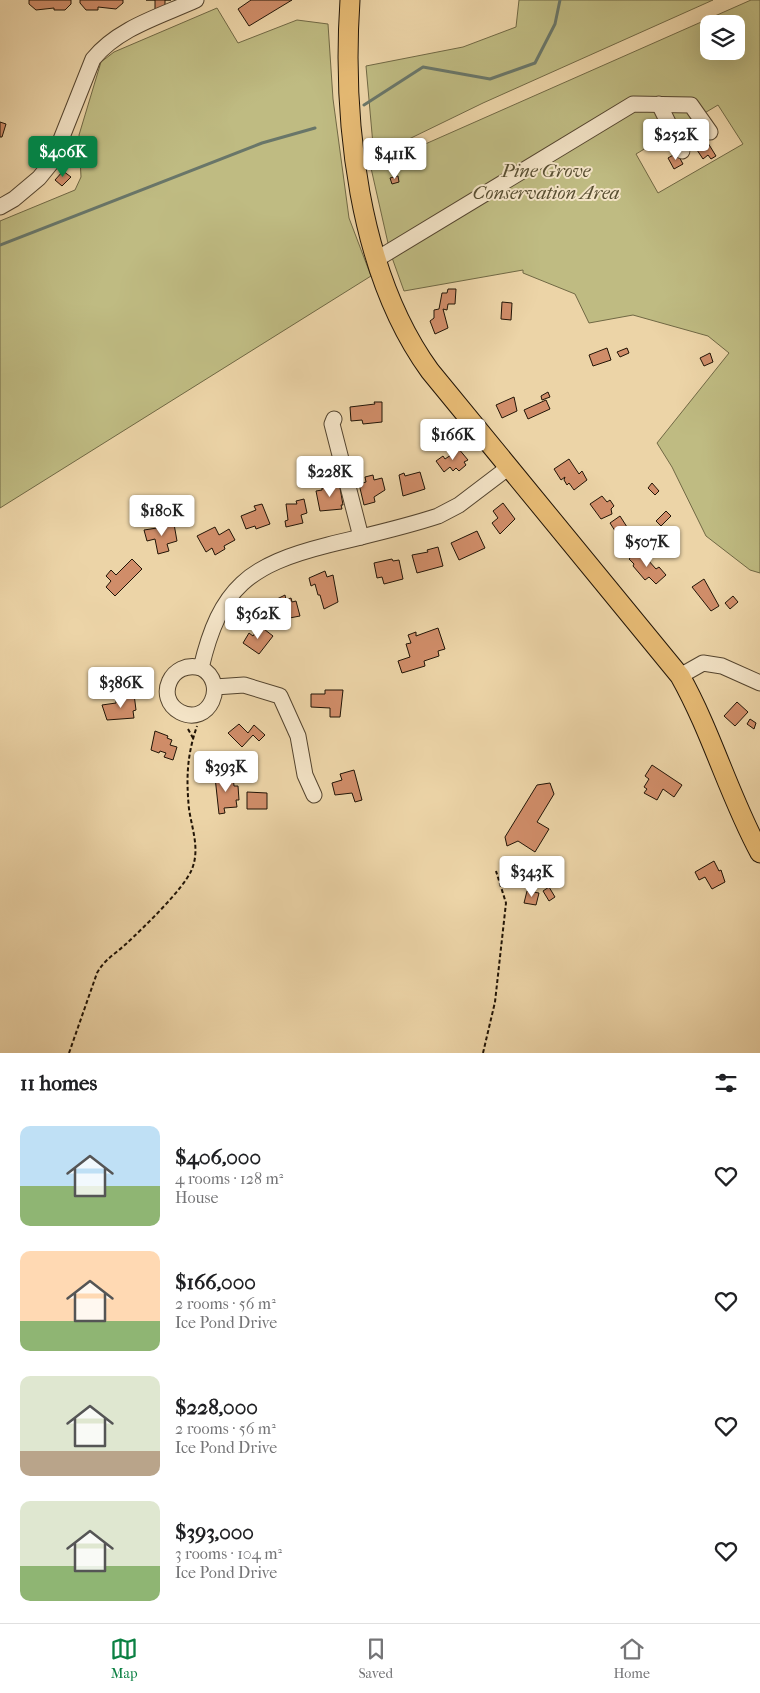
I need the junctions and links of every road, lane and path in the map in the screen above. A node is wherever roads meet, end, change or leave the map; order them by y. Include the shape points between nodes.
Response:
1 (196, 0) edge
2 (350, 0) edge
3 (658, 104) junction
4 (710, 132) dead end
5 (682, 151) dead end
6 (0, 207) edge
7 (377, 259) junction
8 (334, 419) dead end
9 (509, 466) junction
10 (361, 537) junction
11 (201, 668) junction
12 (680, 676) junction
13 (760, 683) edge
14 (216, 687) junction
15 (202, 712) junction
16 (188, 729) dead end
17 (193, 738) junction
18 (314, 796) dead end
19 (760, 853) edge
20 (496, 872) dead end
21 (69, 1053) edge
22 (483, 1053) edge

1 - 6 street via 132,28 104,46 93,59 52,162 26,188
2 - 7 main road via 350,114 360,188
3 - 4 street via 691,105
3 - 5 street
3 - 7 street via 633,104
7 - 9 main road via 394,310 414,348
8 - 10 street via 332,424
9 - 10 street via 458,505 438,516
9 - 12 main road
10 - 11 street via 281,558 245,581 217,618
11 - 14 street via 211,676
11 - 15 street via 189,666 178,670 170,679 167,691 179,711 190,714
12 - 13 street via 703,663 722,666
12 - 19 main road via 705,725 741,817
14 - 15 street via 213,702
14 - 18 street via 244,685 280,696 296,730 305,775
15 - 17 path
16 - 17 path
17 - 21 path via 187,762 189,808 196,850 192,870 174,894 126,944 103,962
20 - 22 path via 506,903 495,1002

